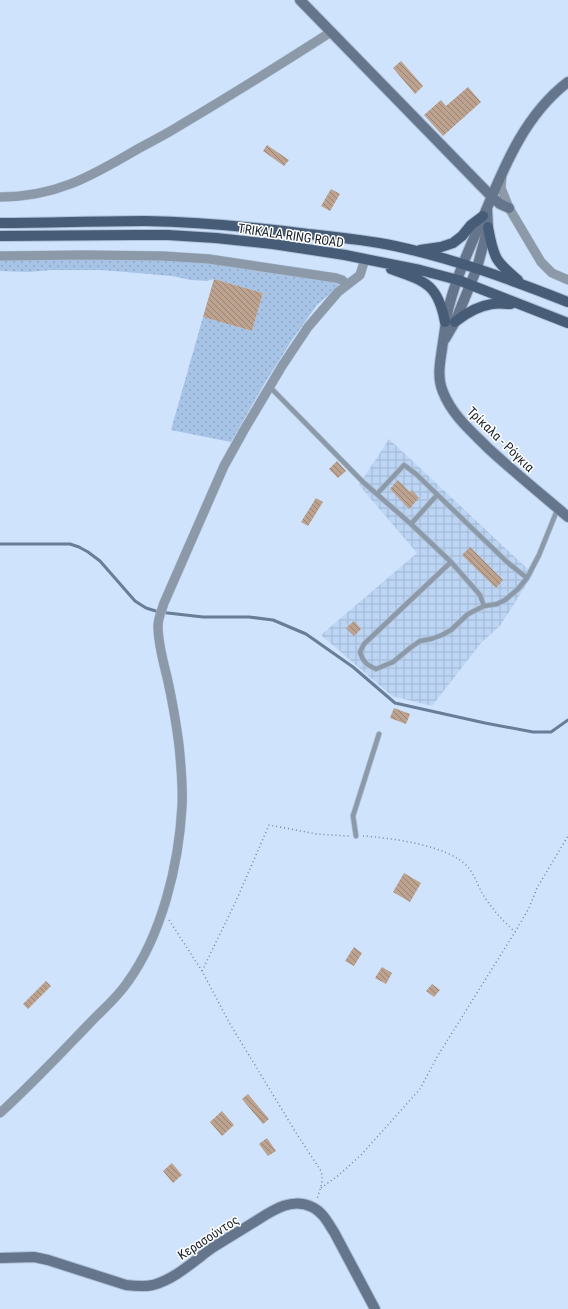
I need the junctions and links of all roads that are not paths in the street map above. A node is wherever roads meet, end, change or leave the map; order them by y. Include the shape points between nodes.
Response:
1 (300, 0) edge
2 (331, 32) junction
3 (568, 82) edge
4 (502, 172) junction
5 (491, 196) junction
6 (0, 197) edge
7 (509, 208) junction
8 (485, 212) junction
9 (0, 223) edge
10 (488, 228) junction
11 (0, 236) edge
12 (413, 250) junction
13 (0, 256) edge
14 (369, 260) junction
15 (463, 264) junction
16 (477, 268) junction
17 (458, 280) junction
18 (568, 280) edge
19 (347, 284) junction
20 (523, 284) junction
21 (471, 285) junction
22 (568, 302) edge
23 (515, 303) junction
24 (450, 322) junction
25 (568, 323) edge
26 (270, 387) junction
27 (377, 494) junction
28 (437, 495) junction
29 (558, 508) junction
30 (568, 517) edge
31 (411, 524) junction
32 (450, 562) junction
33 (527, 578) junction
34 (484, 606) junction
35 (379, 734) dead end
36 (356, 836) road end
37 (0, 1113) edge
38 (0, 1258) edge
39 (375, 1309) edge

1 - 2 street
2 - 5 street
2 - 6 street via 212,107 93,175 42,193
3 - 4 street, Τρίκαλα - Ρόγκια via 537,113
4 - 5 street, Τρίκαλα - Ρόγκια
4 - 7 street via 501,188
5 - 7 street
5 - 8 street, Τρίκαλα - Ρόγκια
7 - 18 street via 541,262 552,273
8 - 10 street, Τρίκαλα - Ρόγκια
8 - 12 main road via 453,243
8 - 15 street, Τρίκαλα - Ρόγκια
9 - 12 main road, TRIKALA RING ROAD via 145,221 213,224 334,237
10 - 16 street, Τρίκαλα - Ρόγκια
10 - 20 main road via 497,259
11 - 14 main road, TRIKALA RING ROAD via 135,235 216,238 273,244
12 - 15 main road, TRIKALA RING ROAD
13 - 19 street via 139,254 209,259 336,278
14 - 17 main road, TRIKALA RING ROAD
14 - 19 street via 360,274
14 - 24 main road via 416,278 431,288
15 - 16 main road, TRIKALA RING ROAD
15 - 17 street, Τρίκαλα - Ρόγκια
16 - 20 main road, TRIKALA RING ROAD
16 - 21 street, Τρίκαλα - Ρόγκια
17 - 21 main road, TRIKALA RING ROAD
17 - 24 street, Τρίκαλα - Ρόγκια via 449,305
19 - 26 street via 308,326
20 - 22 main road, TRIKALA RING ROAD
21 - 23 main road, TRIKALA RING ROAD
21 - 24 street, Τρίκαλα - Ρόγκια
23 - 24 main road via 475,308
23 - 25 main road, TRIKALA RING ROAD
24 - 29 street, Τρίκαλα - Ρόγκια via 443,342 439,367 439,378 448,403 469,430
26 - 27 lane
26 - 37 street via 227,460 164,603 159,620 160,644 179,745 182,798 177,849 162,910 142,958 127,983
27 - 28 lane via 404,465
27 - 31 lane
28 - 31 lane
28 - 33 lane
29 - 30 street, Τρίκαλα - Ρόγκια
29 - 33 lane
31 - 32 lane
32 - 34 lane via 480,595
32 - 34 lane via 364,644 360,652 362,659 376,669 393,662 420,641 442,635 468,614
33 - 34 lane via 505,600
35 - 36 lane via 352,816
38 - 39 street, Κερασούντος via 34,1257 126,1285 154,1285 174,1276 273,1210 300,1204 313,1208 323,1216

